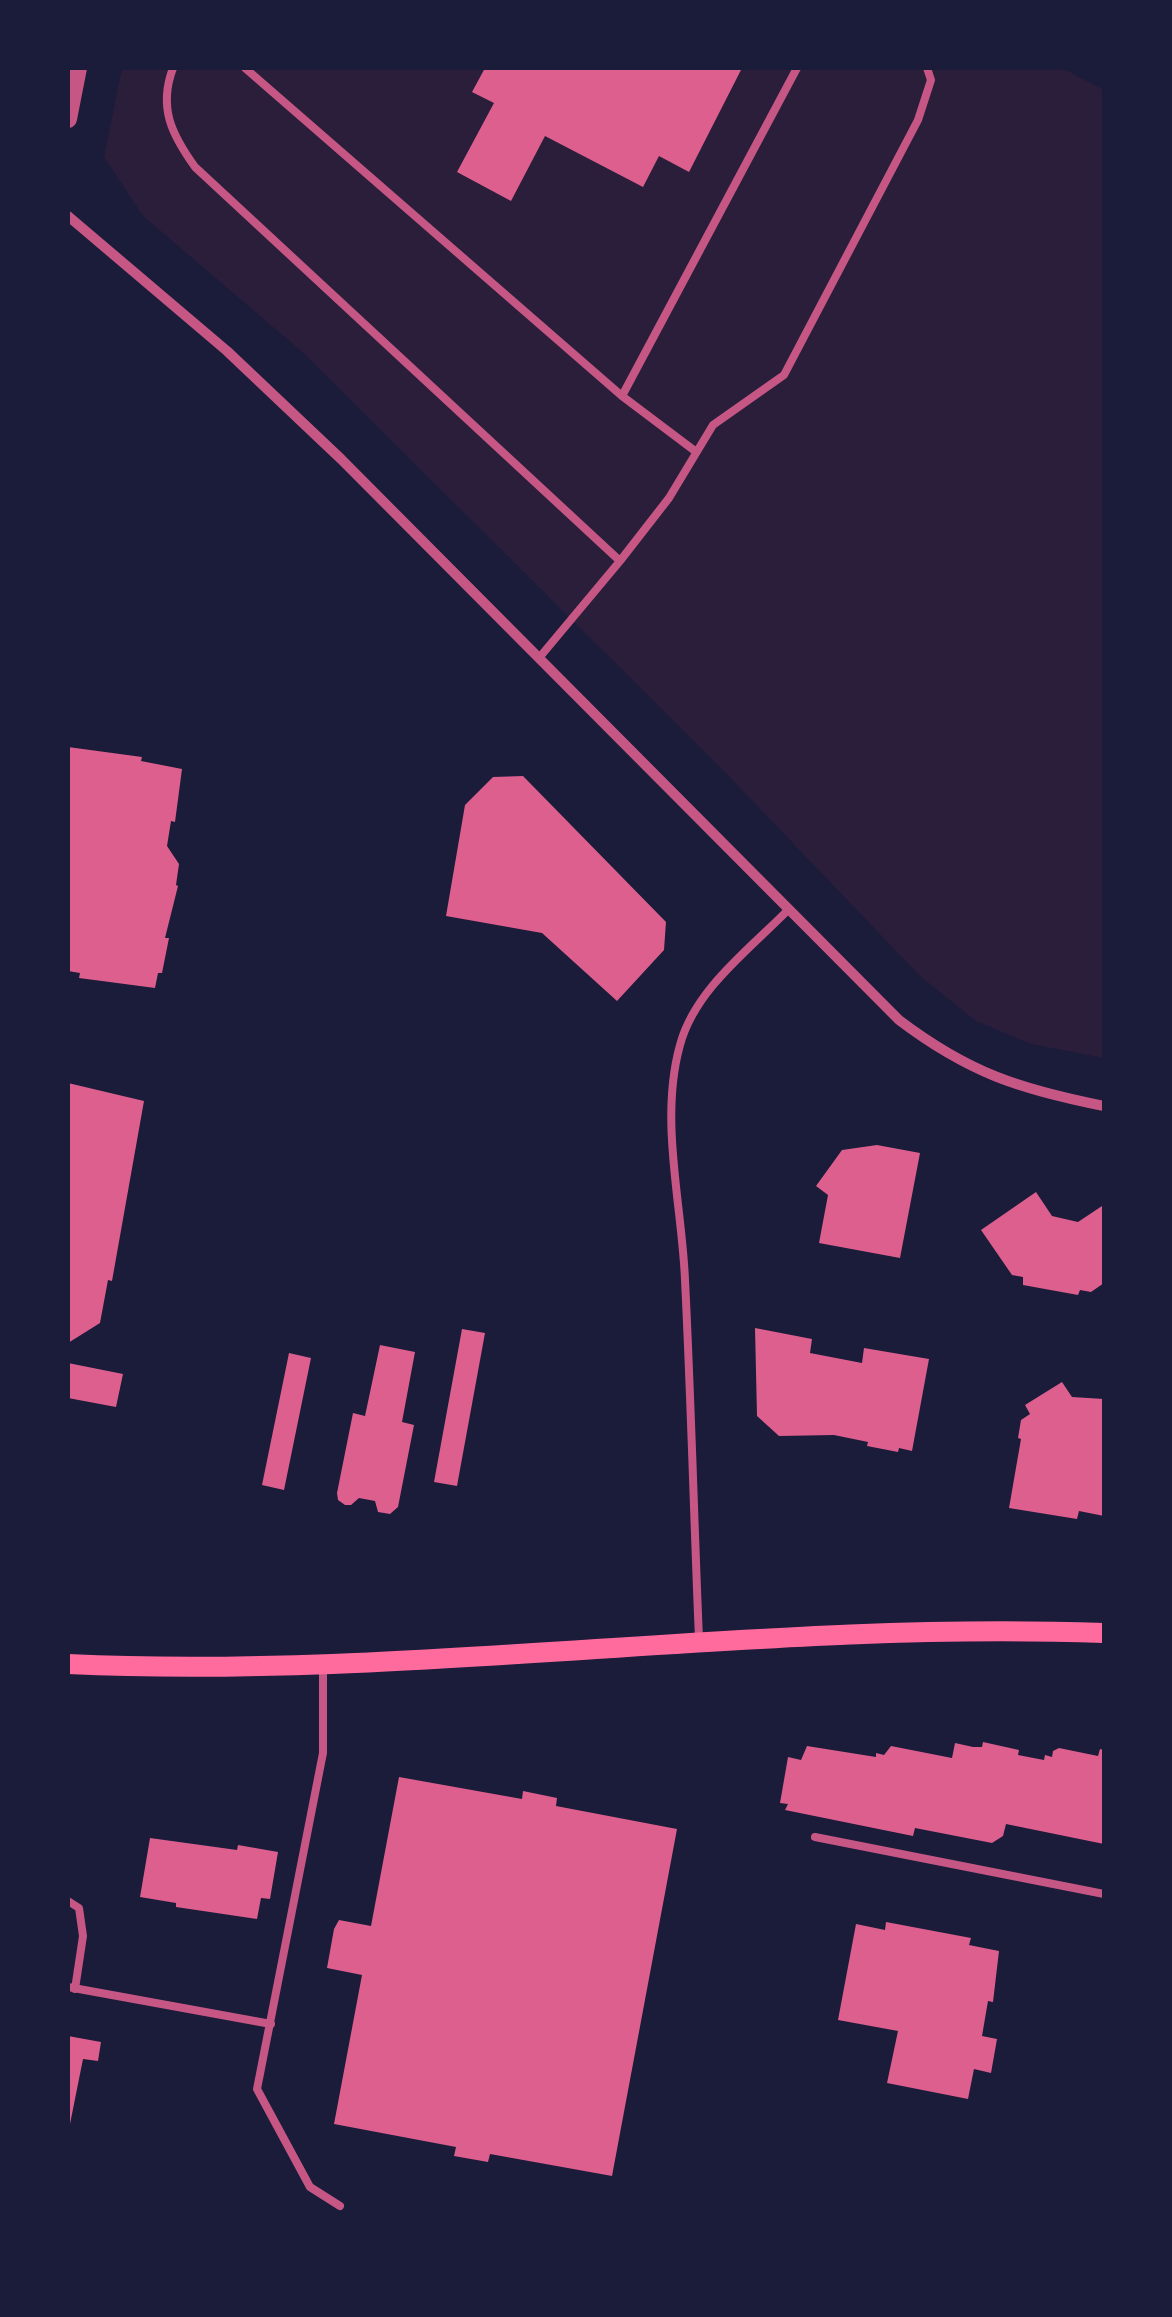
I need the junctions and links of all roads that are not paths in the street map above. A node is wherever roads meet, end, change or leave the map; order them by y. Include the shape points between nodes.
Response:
1 (78, 68) edge
2 (173, 68) edge
3 (245, 68) edge
4 (797, 68) edge
5 (927, 68) edge
6 (68, 119) edge
7 (68, 216) edge
8 (622, 396) junction
9 (695, 451) junction
10 (620, 561) junction
11 (539, 658) junction
12 (789, 909) junction
13 (1104, 1106) edge
14 (1104, 1633) edge
15 (700, 1644) junction
16 (323, 1662) junction
17 (68, 1664) edge
18 (815, 1837) dead end
19 (1104, 1894) edge
20 (68, 1901) edge
21 (71, 1988) edge
22 (271, 2024) junction
23 (340, 2206) dead end

1 - 6 street
2 - 10 lane via 167,108 173,137 195,167
3 - 8 lane
4 - 8 lane
5 - 9 lane via 931,80 918,120 784,375 713,425
7 - 11 street via 268,390
8 - 9 lane
9 - 10 lane
10 - 11 lane
11 - 12 street
12 - 13 street via 899,1020 941,1052 1020,1088
12 - 15 lane via 707,992 680,1045 676,1071 672,1124 686,1278
14 - 15 main road
15 - 16 main road
16 - 17 main road
16 - 22 lane via 324,1753
18 - 19 lane
20 - 21 lane via 79,1908 84,1936
21 - 22 lane
22 - 23 lane via 257,2090 310,2186

